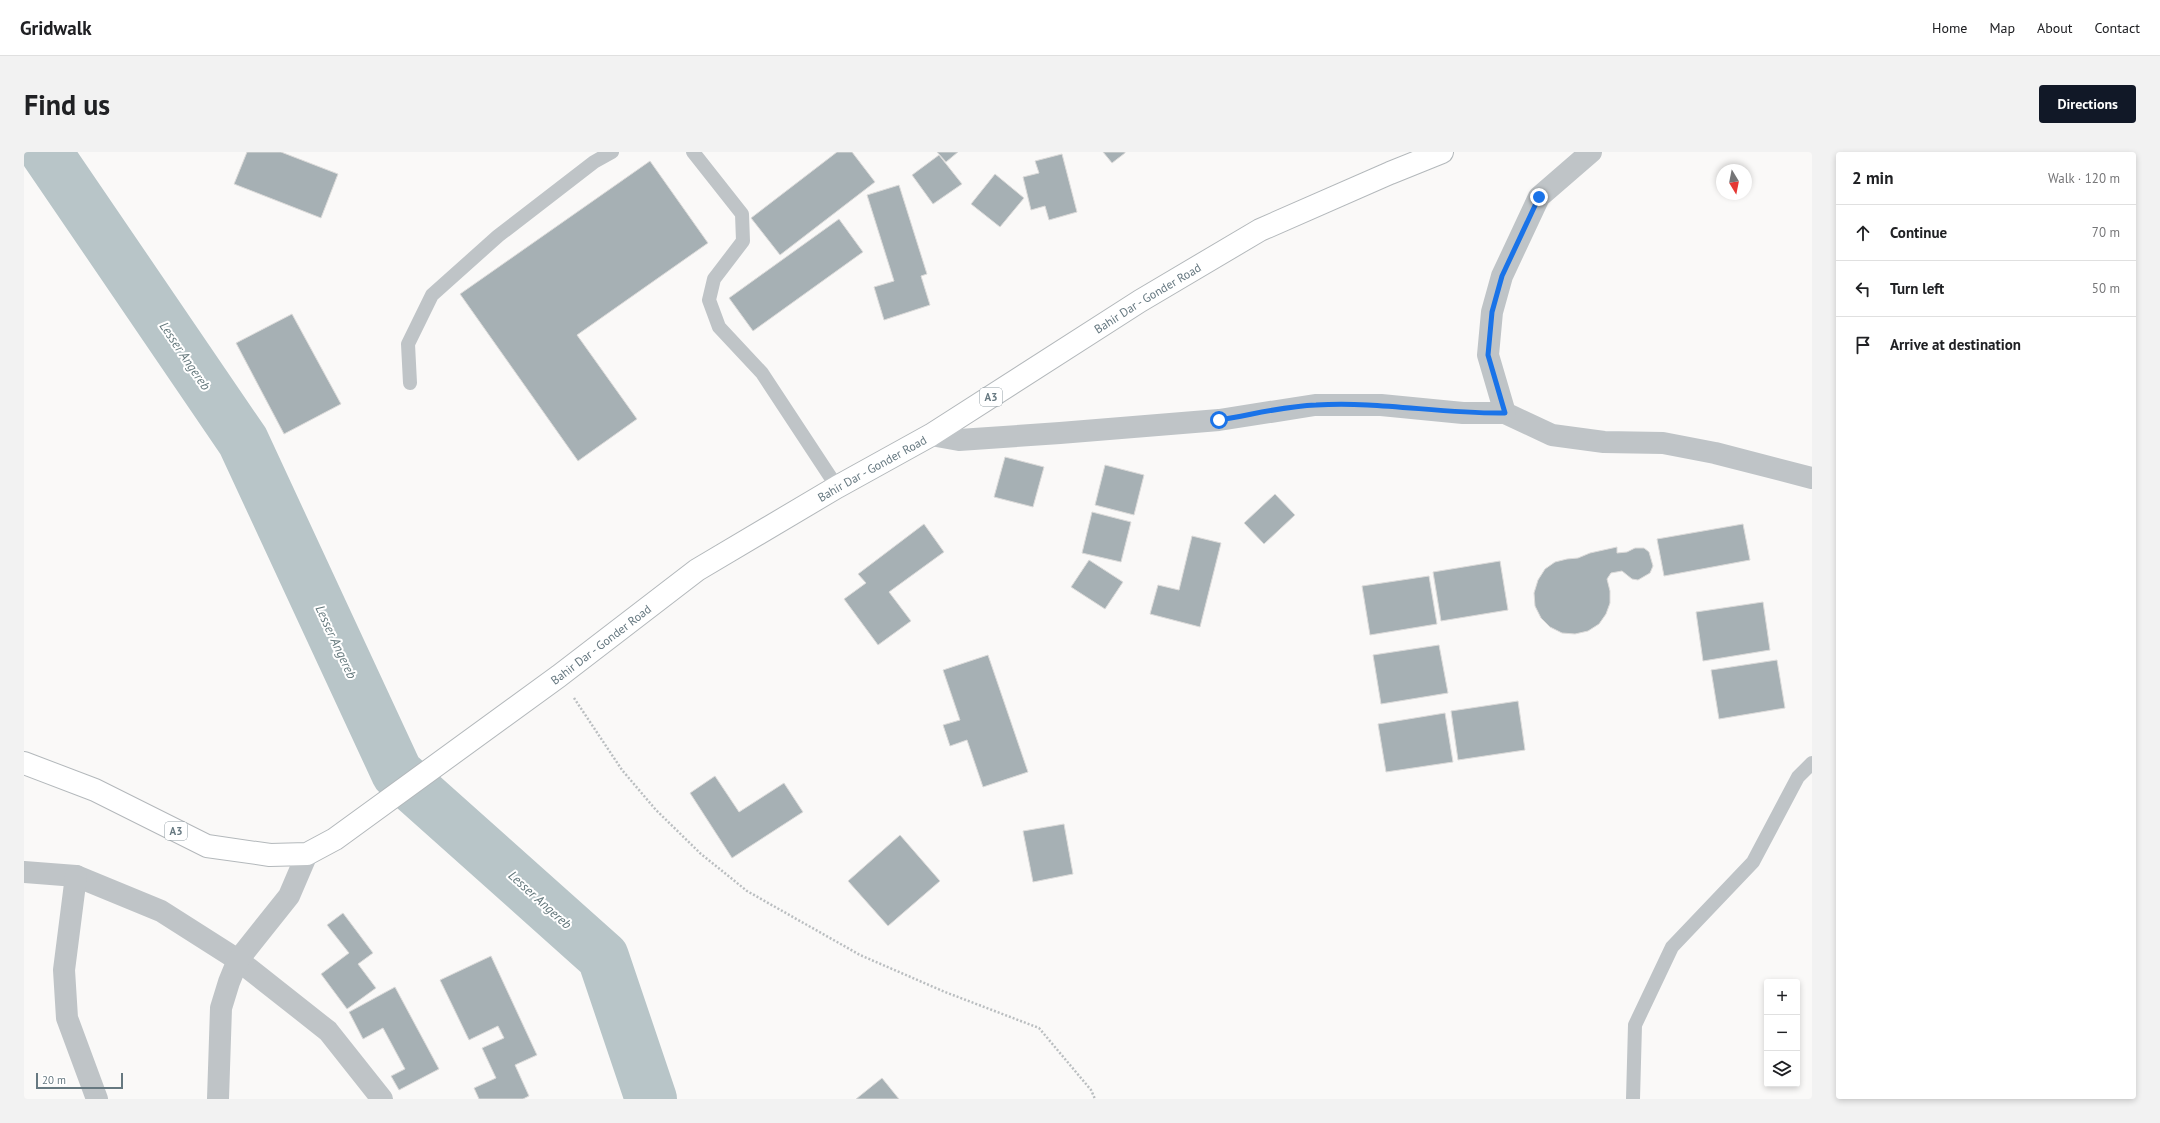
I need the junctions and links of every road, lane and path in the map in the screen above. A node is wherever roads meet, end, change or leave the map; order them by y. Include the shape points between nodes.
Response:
1 (612, 152) edge
2 (693, 152) edge
3 (1442, 152) edge
4 (1591, 152) edge
5 (410, 383) dead end
6 (1505, 413) junction
7 (931, 435) junction
8 (1812, 478) edge
9 (837, 487) junction
10 (559, 676) junction
11 (24, 763) edge
12 (1812, 764) edge
13 (307, 854) junction
14 (24, 872) edge
15 (76, 876) junction
16 (238, 960) junction
17 (97, 1099) edge
18 (218, 1099) edge
19 (382, 1099) edge
20 (1095, 1099) edge
21 (1633, 1099) edge

1 - 5 lane via 594,162 498,236 432,295 408,344
2 - 9 lane via 742,214 743,241 714,278 709,300 719,327 762,373
3 - 7 highway, Bahir Dar - Gonder Road / A3 via 1260,230 1140,301
4 - 6 street via 1539,197 1502,276 1492,312 1488,355
6 - 7 street via 1463,414 1381,405 1315,405 1219,420 1060,433 959,440
6 - 8 street via 1552,435 1604,442 1663,443 1715,453
7 - 9 highway, Bahir Dar - Gonder Road / A3
9 - 10 highway, Bahir Dar - Gonder Road / A3 via 697,570
10 - 13 highway, Bahir Dar - Gonder Road / A3 via 335,839
10 - 20 path via 622,770 656,810 701,854 742,886 860,955 945,992 1039,1028 1091,1090
11 - 13 highway, A3 via 95,790 207,846 270,855
12 - 21 lane via 1798,777 1753,862 1672,947 1636,1025
13 - 16 street via 289,896
14 - 15 street
15 - 16 street via 161,911
15 - 17 street via 64,970 67,1018
16 - 18 street via 221,1008
16 - 19 street via 328,1031

